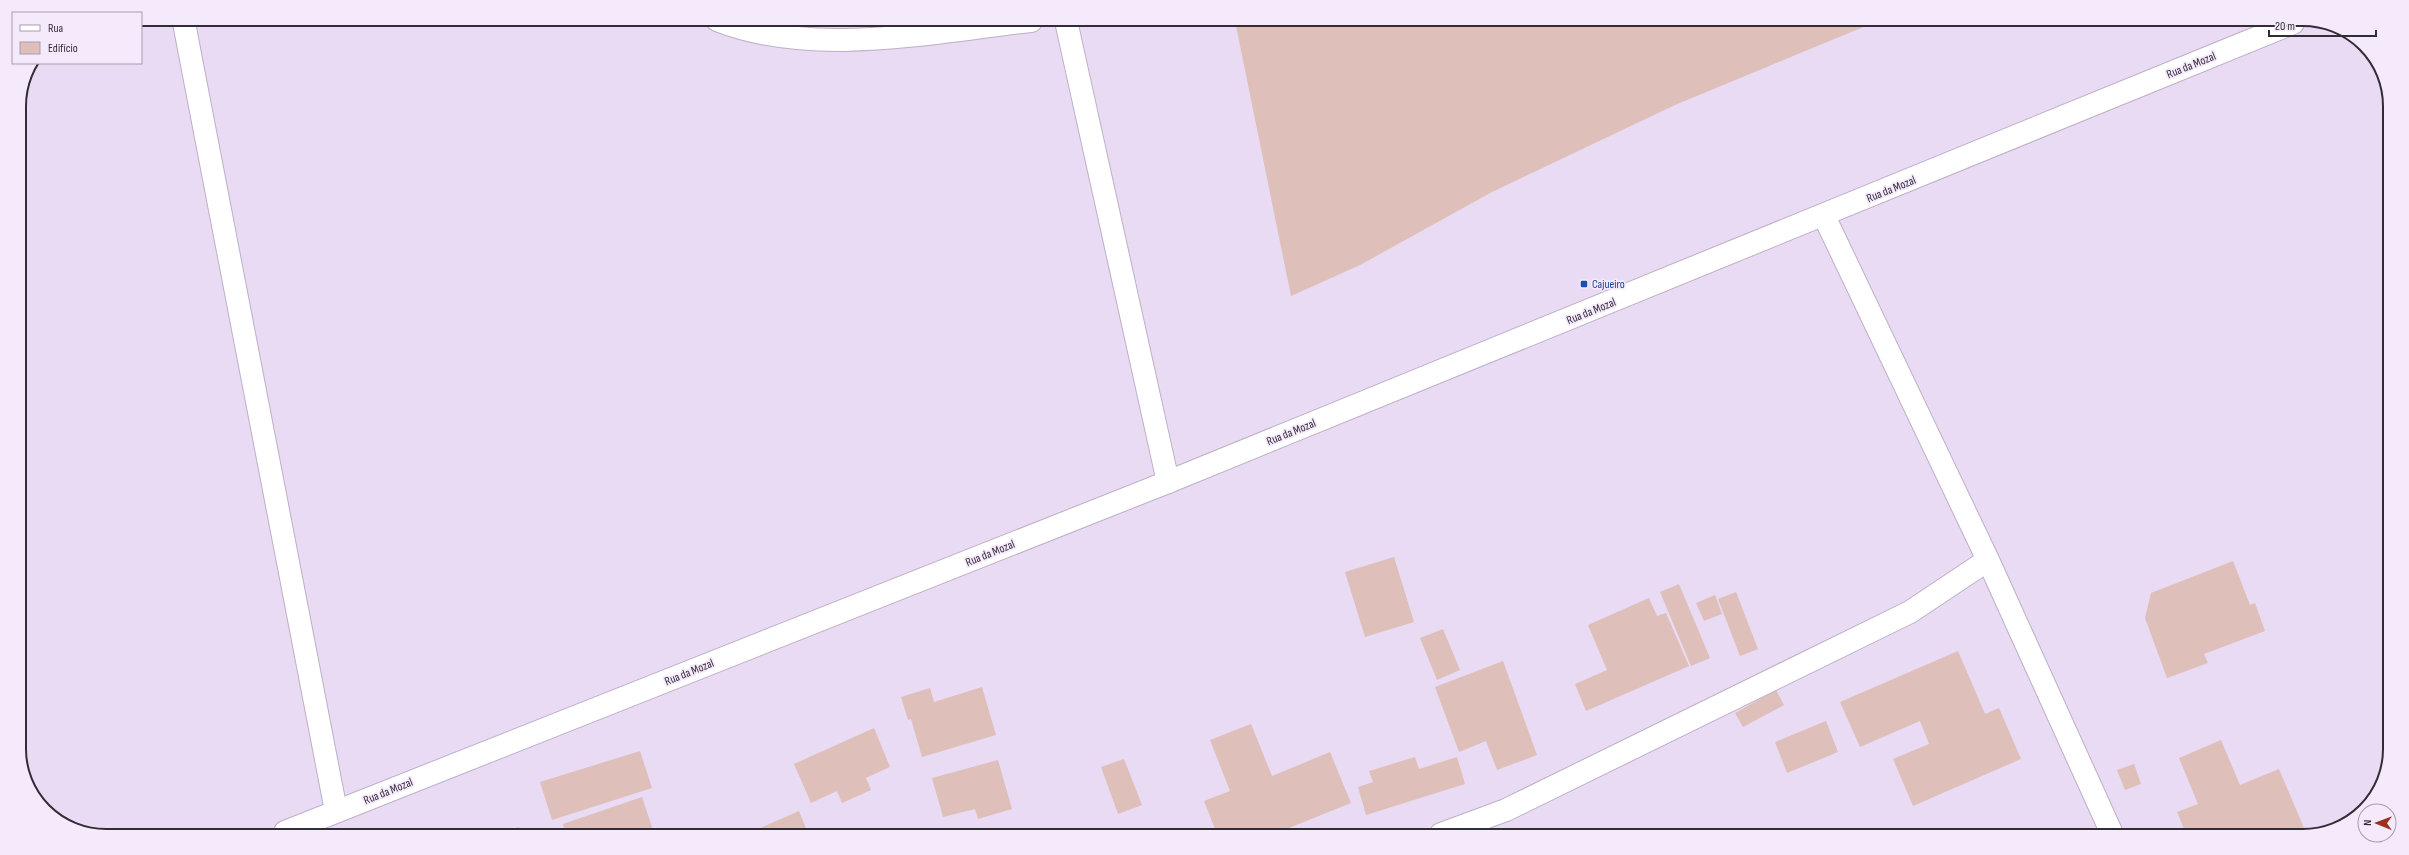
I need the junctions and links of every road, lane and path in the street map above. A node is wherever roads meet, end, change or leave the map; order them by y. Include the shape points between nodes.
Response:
1 (185, 26) edge
2 (741, 26) edge
3 (984, 26) edge
4 (1067, 26) edge
5 (2288, 26) edge
6 (1824, 216) junction
7 (1168, 482) junction
8 (1988, 560) junction
9 (336, 811) junction
10 (292, 829) edge
11 (1455, 829) edge
12 (2110, 829) edge

1 - 9 street
2 - 3 street via 794,39 844,41
4 - 7 street
5 - 6 street, Rua da Mozal
6 - 7 street, Rua da Mozal
6 - 8 street
7 - 9 street, Rua da Mozal
8 - 11 street via 1910,612 1506,810
8 - 12 street
9 - 10 street, Rua da Mozal

